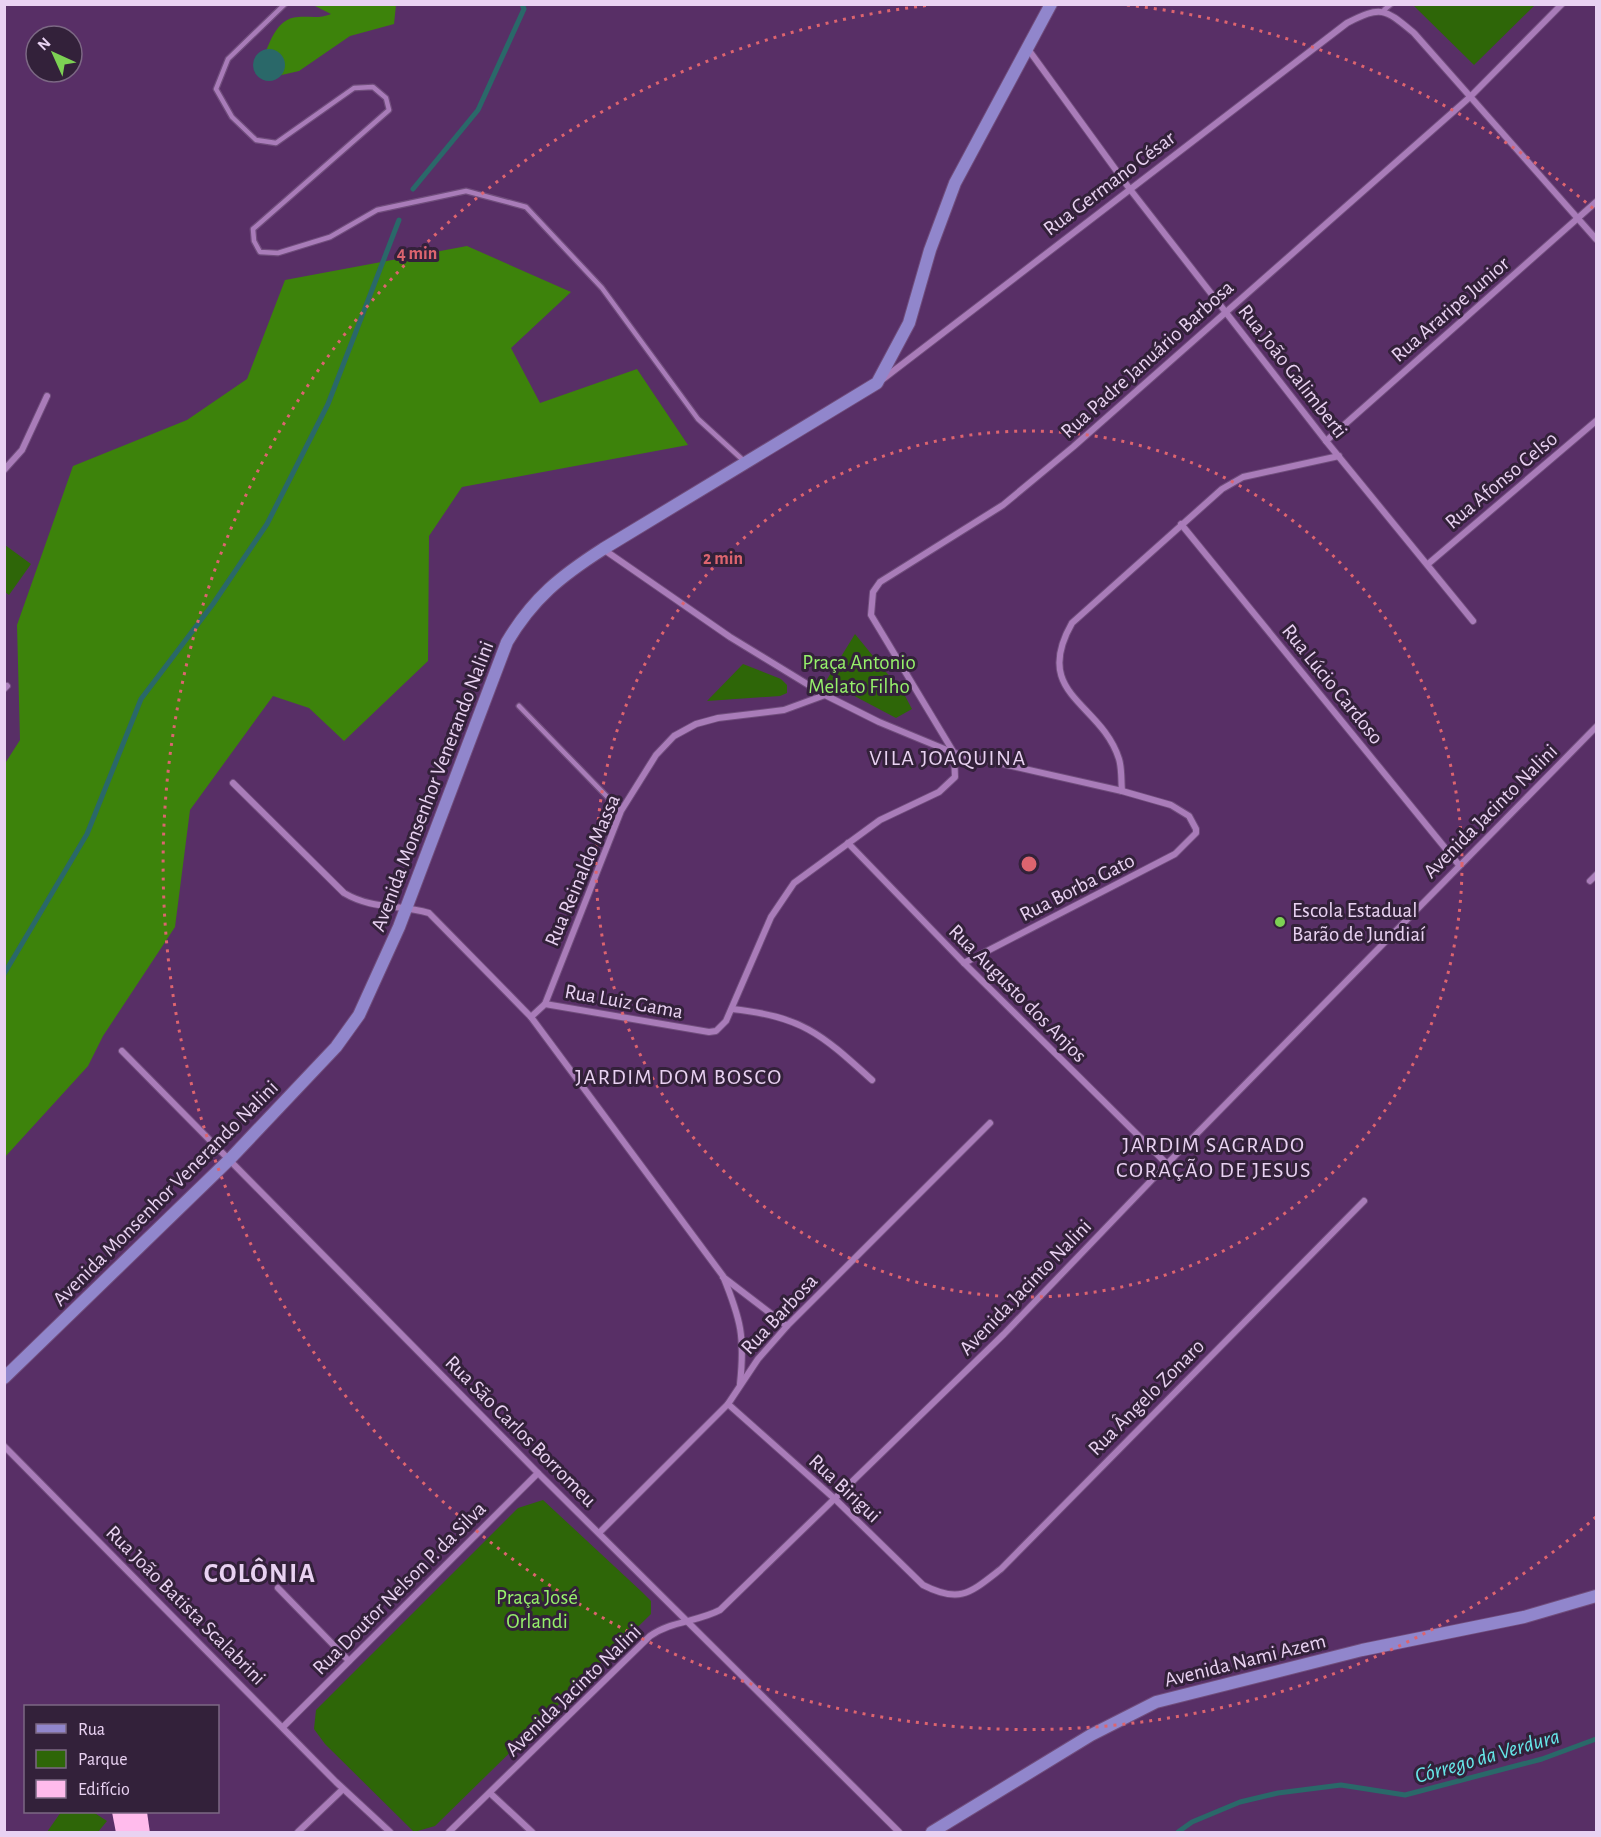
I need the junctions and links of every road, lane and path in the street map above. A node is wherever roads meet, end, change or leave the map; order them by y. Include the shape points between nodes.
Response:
1 (285, 4) edge
2 (1052, 4) edge
3 (1391, 4) edge
4 (1562, 4) edge
5 (1384, 10) junction
6 (1028, 49) junction
7 (1470, 97) junction
8 (1129, 188) junction
9 (1596, 202) edge
10 (1578, 218) junction
11 (1596, 239) edge
12 (1225, 311) junction
13 (877, 383) junction
14 (47, 396) dead end
15 (1596, 421) edge
16 (1326, 441) junction
17 (1340, 456) junction
18 (746, 463) junction
19 (4, 470) edge
20 (1181, 524) junction
21 (603, 549) junction
22 (1428, 564) junction
23 (1473, 621) dead end
24 (825, 695) junction
25 (519, 706) dead end
26 (1596, 730) edge
27 (954, 753) junction
28 (233, 783) dead end
29 (1122, 791) junction
30 (621, 811) junction
31 (848, 843) junction
32 (1459, 865) junction
33 (1596, 875) edge
34 (1590, 881) dead end
35 (407, 907) junction
36 (964, 963) junction
37 (545, 1004) junction
38 (732, 1009) junction
39 (531, 1017) junction
40 (122, 1051) dead end
41 (872, 1080) dead end
42 (990, 1123) dead end
43 (230, 1159) junction
44 (1167, 1164) junction
45 (1364, 1201) dead end
46 (723, 1276) junction
47 (788, 1326) junction
48 (4, 1378) edge
49 (740, 1384) junction
50 (728, 1404) junction
51 (4, 1446) edge
52 (538, 1473) junction
53 (836, 1500) junction
54 (599, 1533) junction
55 (278, 1588) dead end
56 (940, 1594) joint
57 (1596, 1596) edge
58 (685, 1621) junction
59 (349, 1661) junction
60 (283, 1727) junction
61 (343, 1789) junction
62 (490, 1793) junction
63 (298, 1833) edge
64 (390, 1833) edge
65 (449, 1833) edge
66 (532, 1833) edge
67 (899, 1833) edge
68 (932, 1833) edge

1 - 18 lane via 228,59 216,88 232,117 256,140 276,143 354,88 373,87 386,98 389,110 253,229 260,252 278,252 330,237 377,210 466,191 526,207 602,288 698,419
2 - 6 street
3 - 5 lane
4 - 7 street, Rua Padre Januário Barbosa
5 - 7 street via 1414,33
5 - 8 street, Rua Germano César via 1347,23
6 - 8 street, Rua João Galimberti
6 - 13 street via 955,183 909,323
7 - 10 street
7 - 12 street, Rua Padre Januário Barbosa
8 - 12 street, Rua João Galimberti
8 - 13 street, Rua Germano César
9 - 10 street, Rua Araripe Junior
10 - 11 street
10 - 16 street, Rua Araripe Junior
12 - 16 street, Rua João Galimberti
12 - 27 street, Rua Padre Januário Barbosa via 1003,505 880,582 873,592 871,615
13 - 18 street, Avenida Monsenhor Venerando Nalini
14 - 19 street via 22,450
15 - 22 street, Rua Afonso Celso
16 - 17 street, Rua João Galimberti
17 - 20 street via 1243,477 1222,489
17 - 22 street, Rua João Galimberti
18 - 21 street, Avenida Monsenhor Venerando Nalini
20 - 29 street via 1072,623 1062,642 1058,661 1068,691 1096,720 1119,758
20 - 32 street, Rua Lúcio Cardoso
21 - 24 street via 730,637
21 - 35 street, Avenida Monsenhor Venerando Nalini via 540,595 507,642
22 - 23 street, Rua João Galimberti
24 - 27 street
24 - 30 street, Rua Reinaldo Massa via 784,710 718,718 674,736 656,755
25 - 30 lane
26 - 32 street, Avenida Jacinto Nalini
27 - 29 street
27 - 31 street via 955,777 950,785 880,820
28 - 35 street via 344,893 367,904
29 - 36 street, Rua Borba Gato via 1184,811 1196,829 1192,839 1175,854
30 - 37 street, Rua Reinaldo Massa
31 - 36 street, Rua Augusto dos Anjos
31 - 38 street via 803,874 787,891 771,917
32 - 44 street, Avenida Jacinto Nalini
33 - 34 street
35 - 39 street via 429,913
35 - 43 street, Avenida Monsenhor Venerando Nalini via 359,1015 315,1070
36 - 44 street, Rua Augusto dos Anjos
37 - 38 street, Rua Luiz Gama via 716,1031
37 - 39 street, Rua Luiz Gama
38 - 41 street via 772,1014 816,1033
39 - 46 street
40 - 43 street, Rua São Carlos Borromeu
42 - 47 street, Rua Barbosa
43 - 48 street, Avenida Monsenhor Venerando Nalini
43 - 52 street, Rua São Carlos Borromeu
44 - 53 street, Avenida Jacinto Nalini via 1004,1334
45 - 56 street, Rua Ângelo Zonaro via 1001,1569 964,1595
46 - 47 street
46 - 49 street via 741,1326 744,1347
47 - 49 street, Rua Barbosa
49 - 50 street, Rua Barbosa
50 - 53 street, Rua Birigui
50 - 54 street, Rua Barbosa
51 - 60 street, Rua João Batista Scalabrini
52 - 54 street, Rua São Carlos Borromeu
52 - 59 street, Rua Doutor Nelson P. da Silva
53 - 56 street, Rua Birigui via 905,1570
53 - 58 street, Avenida Jacinto Nalini via 720,1610
54 - 58 street, Rua São Carlos Borromeu
55 - 59 street
57 - 68 street, Avenida Nami Azem via 1524,1617 1362,1650 1156,1702 1091,1735
58 - 62 street, Avenida Jacinto Nalini via 650,1636
58 - 67 street, Rua São Carlos Borromeu
59 - 60 street, Rua Doutor Nelson P. da Silva
60 - 61 street, Rua João Batista Scalabrini
61 - 63 street
61 - 64 street
62 - 65 street, Avenida Jacinto Nalini
62 - 66 street

